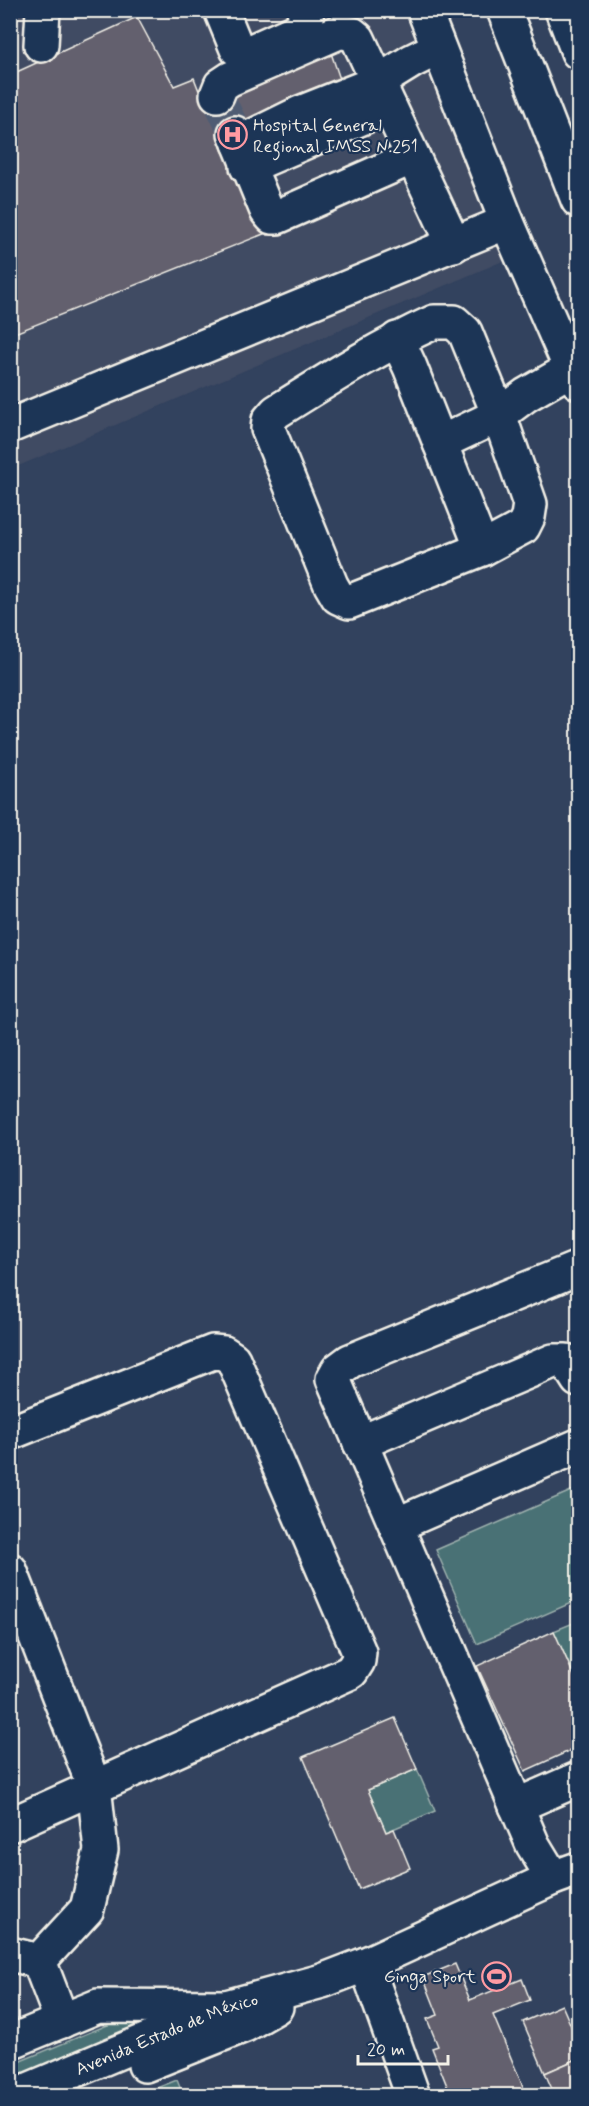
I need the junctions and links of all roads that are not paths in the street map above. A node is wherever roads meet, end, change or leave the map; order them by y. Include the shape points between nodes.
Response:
1 (43, 10) edge
2 (221, 10) edge
3 (304, 10) edge
4 (424, 10) edge
5 (504, 10) edge
6 (562, 10) edge
7 (41, 45) dead end
8 (438, 48) junction
9 (579, 51) edge
10 (384, 94) junction
11 (218, 95) dead end
12 (413, 157) junction
13 (579, 200) edge
14 (507, 222) junction
15 (454, 245) junction
16 (397, 339) junction
17 (575, 375) edge
18 (499, 416) junction
19 (10, 426) edge
20 (440, 443) junction
21 (482, 549) junction
22 (579, 1268) edge
23 (579, 1380) edge
24 (10, 1433) edge
25 (360, 1443) junction
26 (579, 1446) edge
27 (396, 1525) junction
28 (10, 1570) edge
29 (579, 1779) edge
30 (94, 1786) junction
31 (516, 1806) junction
32 (10, 1825) edge
33 (566, 1874) edge
34 (25, 1957) edge
35 (366, 1964) junction
36 (322, 1981) junction
37 (226, 2007) junction
38 (62, 2021) junction
39 (10, 2042) edge
40 (14, 2096) edge
41 (71, 2096) edge
42 (413, 2096) edge

1 - 7 main road
2 - 3 main road via 237,49 245,54 305,27
4 - 8 main road
5 - 13 main road
6 - 9 main road
8 - 10 main road via 412,61
8 - 14 main road
10 - 11 main road via 358,39 341,31 230,79 221,85
10 - 12 main road
10 - 12 main road via 240,148 267,211 277,217
12 - 15 main road
14 - 15 main road
14 - 17 main road
15 - 19 main road
16 - 18 main road via 434,322 454,322 465,332
16 - 20 main road
16 - 21 main road via 276,412 268,429 338,597 349,602
17 - 18 main road via 526,395
18 - 20 main road
18 - 21 main road via 530,504 523,527
20 - 21 main road
22 - 25 main road via 350,1361 338,1370 333,1379
23 - 25 main road via 566,1361 553,1361
24 - 30 main road via 213,1352 224,1353 233,1359 359,1652 351,1672
25 - 27 main road
26 - 27 main road
27 - 31 main road
28 - 30 main road
29 - 31 main road
30 - 32 main road
30 - 34 main road via 101,1850 87,1910
31 - 33 main road via 533,1845
33 - 35 main road, Avenida Estado de México
34 - 38 main road
35 - 36 main road, Avenida Estado de México
35 - 42 main road
36 - 37 main road, Avenida Estado de México
36 - 41 main road, Avenida Estado de México via 244,2025
37 - 38 main road via 98,2006
37 - 40 main road, Avenida Estado de México
38 - 39 main road

